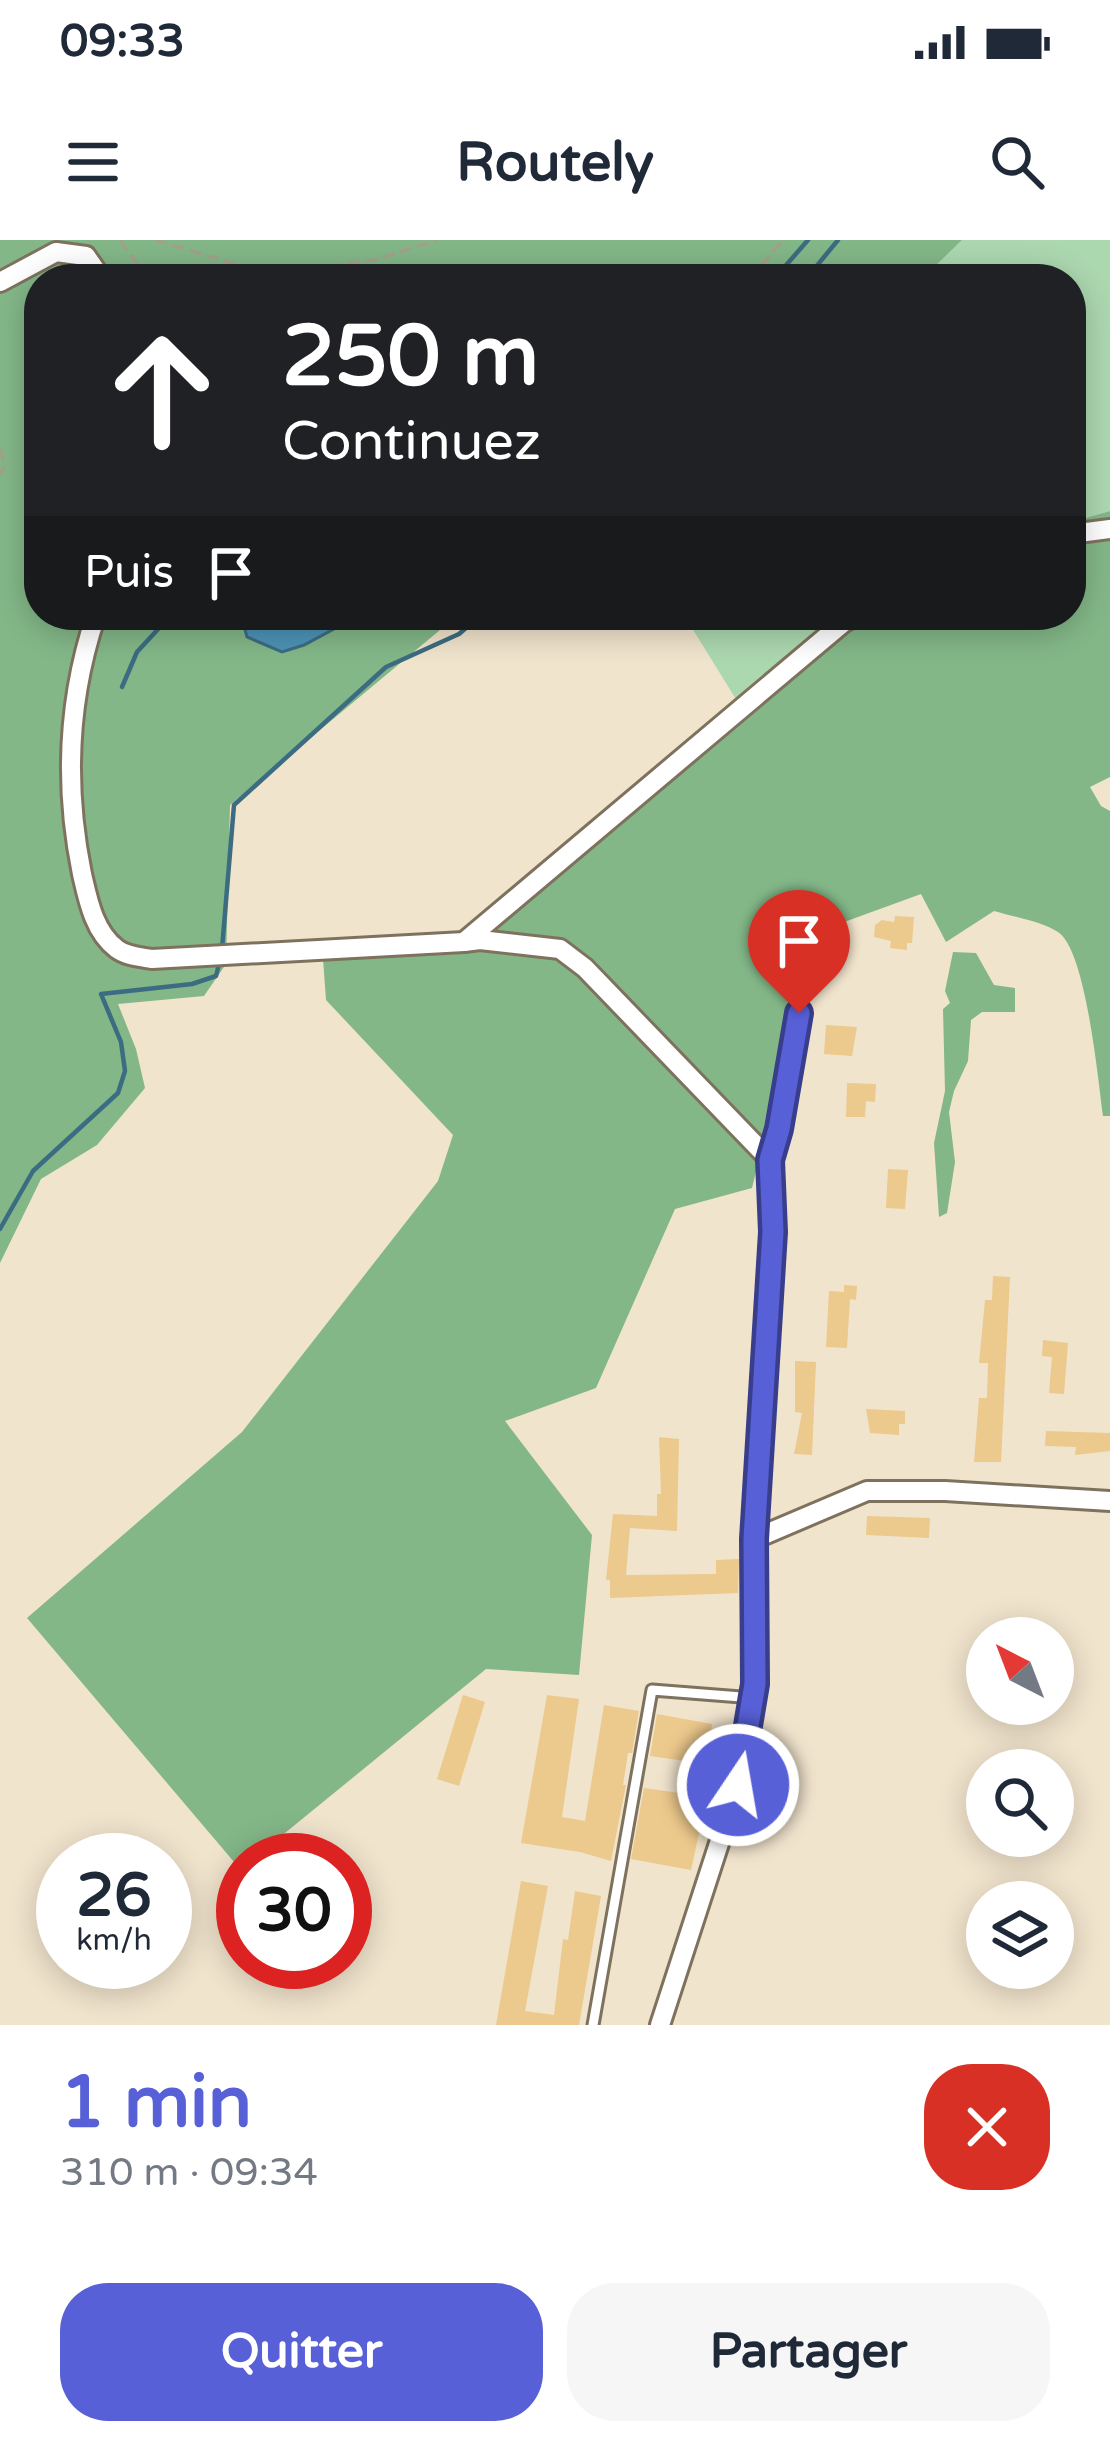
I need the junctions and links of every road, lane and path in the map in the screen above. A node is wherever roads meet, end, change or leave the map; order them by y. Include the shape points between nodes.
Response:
1 (155, 240) edge
2 (437, 240) edge
3 (783, 240) edge
4 (34, 264) edge
5 (92, 264) edge
6 (236, 264) edge
7 (341, 264) edge
8 (763, 264) edge
9 (0, 449) edge
10 (3, 466) edge
11 (0, 475) edge
12 (92, 630) edge
13 (834, 630) edge
14 (464, 942) junction
15 (806, 974) dead end
16 (770, 1160) junction
17 (1110, 1501) edge
18 (754, 1539) junction
19 (754, 1698) junction
20 (593, 2025) edge
21 (660, 2025) edge

1 - 6 path
2 - 7 path
3 - 8 path
4 - 5 street via 56,252
9 - 10 path
10 - 11 path
12 - 14 street via 76,688 71,820 94,920 118,951 220,957
13 - 14 street
14 - 16 street via 560,949
15 - 16 lane
16 - 18 street via 773,1232
17 - 18 street via 867,1491
18 - 19 street
19 - 20 lane via 652,1690
19 - 21 street via 738,1785

